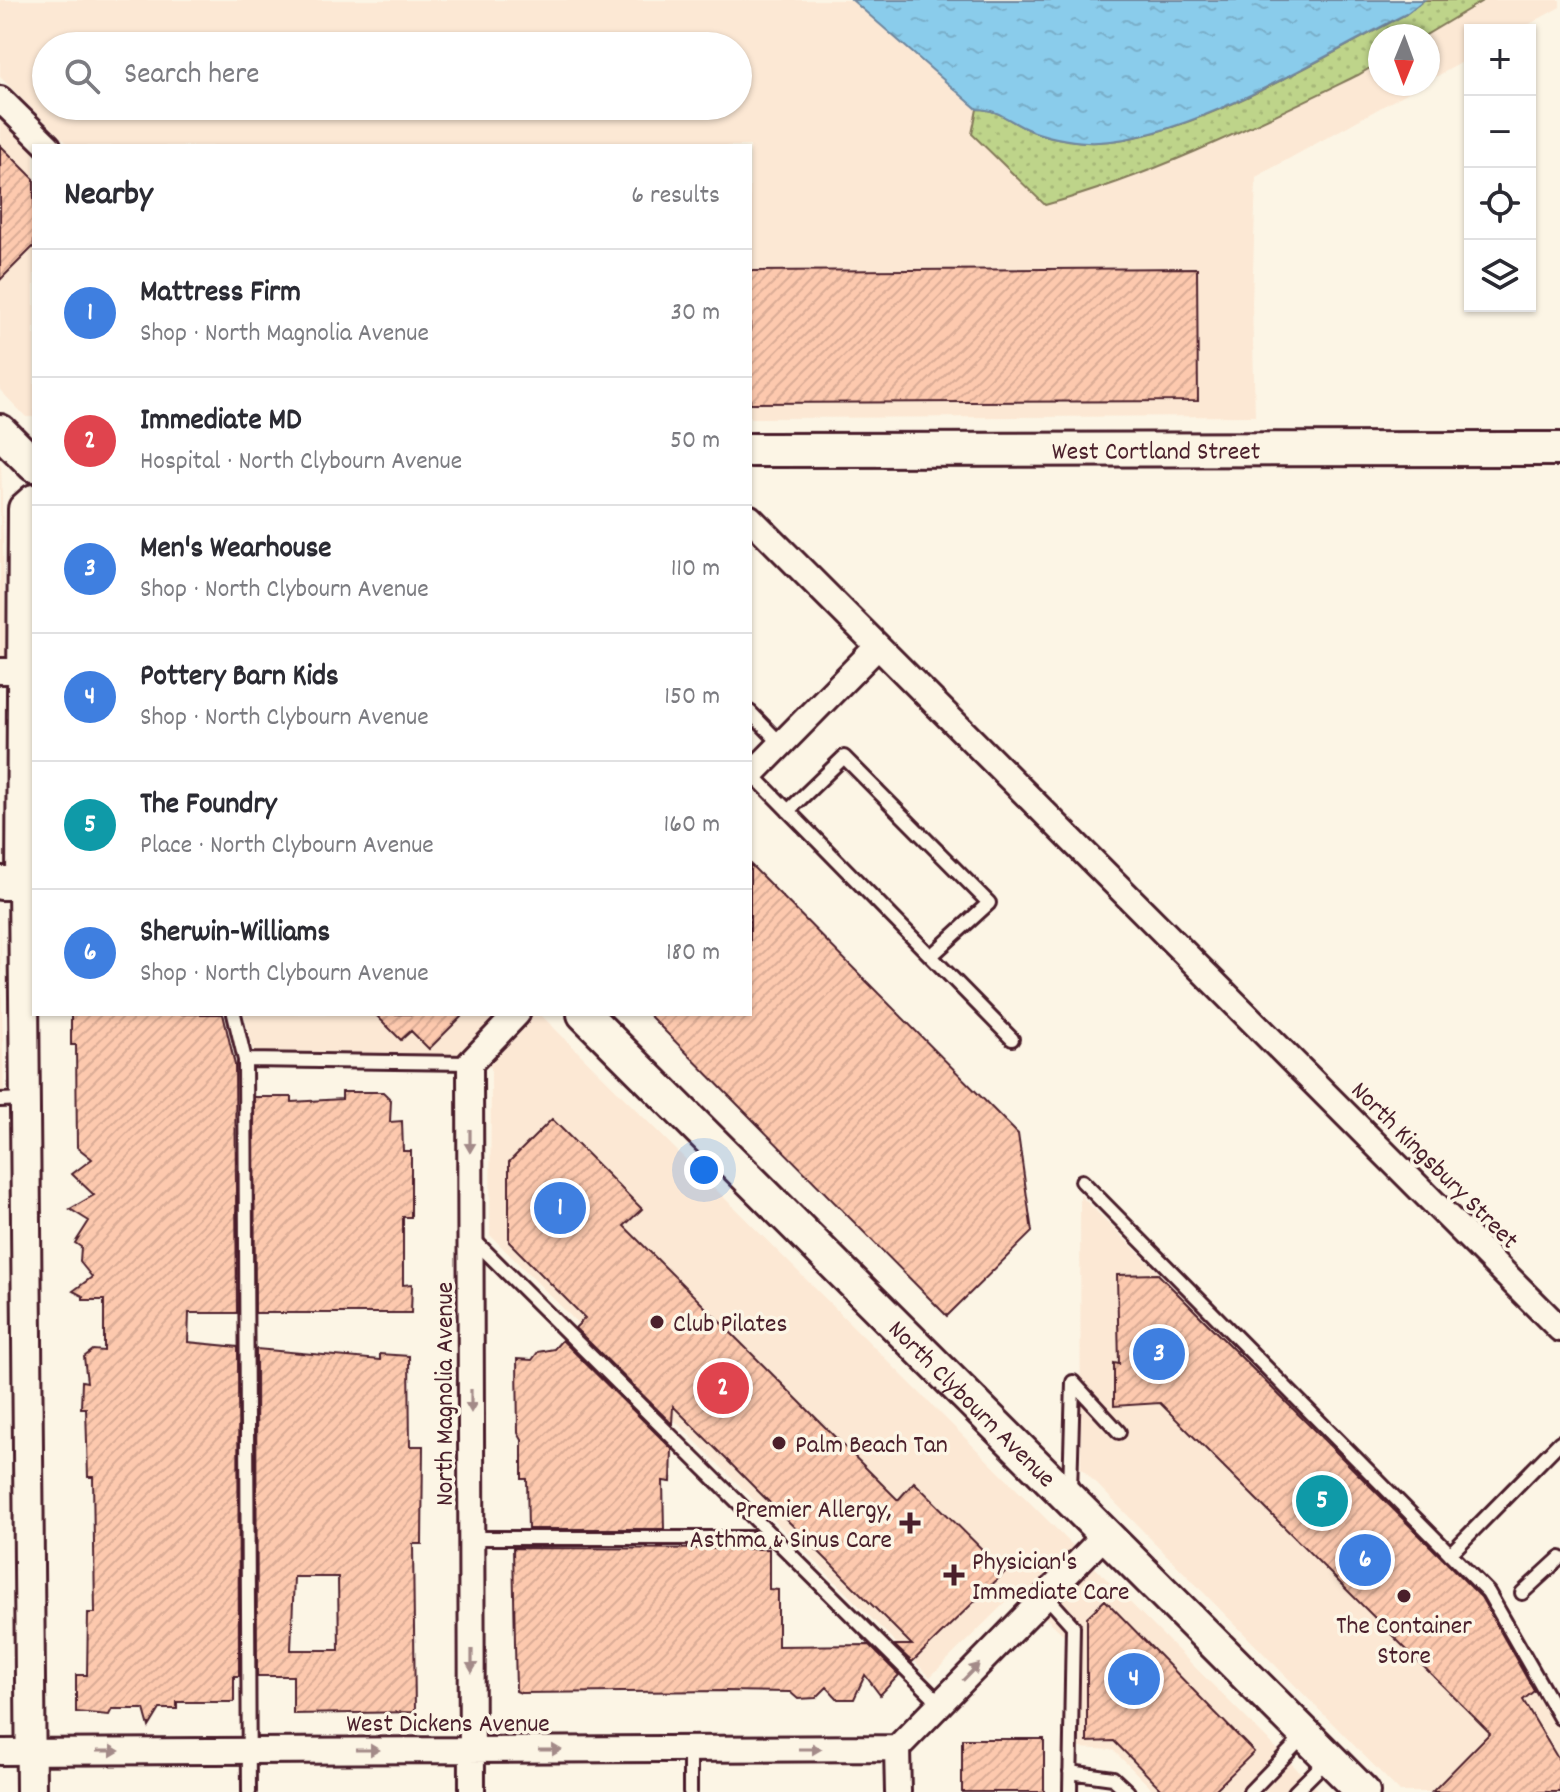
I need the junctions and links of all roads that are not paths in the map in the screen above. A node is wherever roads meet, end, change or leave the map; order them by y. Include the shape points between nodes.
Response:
1 (0, 99) edge
2 (46, 144) edge
3 (0, 431) edge
4 (1560, 449) edge
5 (752, 450) edge
6 (32, 463) edge
7 (32, 503) edge
8 (752, 520) edge
9 (877, 647) junction
10 (20, 684) edge
11 (752, 714) edge
12 (781, 744) junction
13 (752, 774) edge
14 (752, 776) edge
15 (788, 811) junction
16 (20, 887) edge
17 (931, 956) junction
18 (234, 1016) edge
19 (515, 1016) edge
20 (586, 1016) edge
21 (1012, 1039) dead end
22 (245, 1060) junction
23 (470, 1063) junction
24 (12, 1100) edge
25 (1082, 1181) dead end
26 (471, 1236) junction
27 (1560, 1329) edge
28 (1119, 1432) dead end
29 (1560, 1442) edge
30 (1070, 1502) junction
31 (1104, 1536) junction
32 (472, 1538) junction
33 (773, 1538) junction
34 (1450, 1554) junction
35 (1560, 1558) edge
36 (1522, 1593) dead end
37 (1046, 1596) junction
38 (941, 1704) junction
39 (1560, 1718) edge
40 (1305, 1735) junction
41 (897, 1748) junction
42 (690, 1749) junction
43 (249, 1750) junction
44 (472, 1750) junction
45 (30, 1751) junction
46 (0, 1752) edge
47 (1329, 1758) junction
48 (1070, 1772) junction
49 (31, 1792) edge
50 (249, 1792) edge
51 (472, 1792) edge
52 (690, 1792) edge
53 (898, 1792) edge
54 (1070, 1792) edge
55 (1128, 1792) edge
56 (1250, 1792) edge
57 (1295, 1792) edge
58 (1363, 1792) edge

1 - 2 street
3 - 6 main road
4 - 5 main road, West Cortland Street
7 - 10 main road via 25,509
8 - 9 street, North Kingsbury Street
9 - 12 street
9 - 27 street, North Kingsbury Street
10 - 16 main road
11 - 12 lane
12 - 13 street
14 - 15 lane
15 - 17 lane
15 - 17 lane via 844,757 989,903
16 - 24 street
17 - 21 lane
18 - 22 lane
19 - 23 street
20 - 30 main road, North Clybourn Avenue
22 - 23 lane
22 - 43 lane
23 -> 26 street, North Magnolia Avenue
24 - 45 street
25 - 34 lane
26 -> 32 street, North Magnolia Avenue
26 - 33 lane
28 - 30 lane via 1073,1382
29 - 34 lane
30 - 31 main road, North Clybourn Avenue
31 - 37 street
31 - 40 main road, North Clybourn Avenue
32 - 33 lane
32 -> 44 street, North Magnolia Avenue
33 - 38 lane
34 - 39 lane via 1488,1592
35 - 36 lane
38 -> 37 street
37 - 48 lane via 1073,1626
38 - 41 street
40 - 47 main road, North Clybourn Avenue
40 - 56 lane
42 -> 41 street, West Dickens Avenue
41 - 53 street
44 -> 42 street, West Dickens Avenue
42 - 52 lane
43 -> 44 street, West Dickens Avenue
45 -> 43 street, West Dickens Avenue
43 - 50 lane
44 - 51 street, North Magnolia Avenue
45 - 46 street, West Dickens Avenue
45 - 49 street
47 - 57 lane
47 - 58 main road, North Clybourn Avenue
48 - 54 lane
48 - 55 lane via 1113,1778

